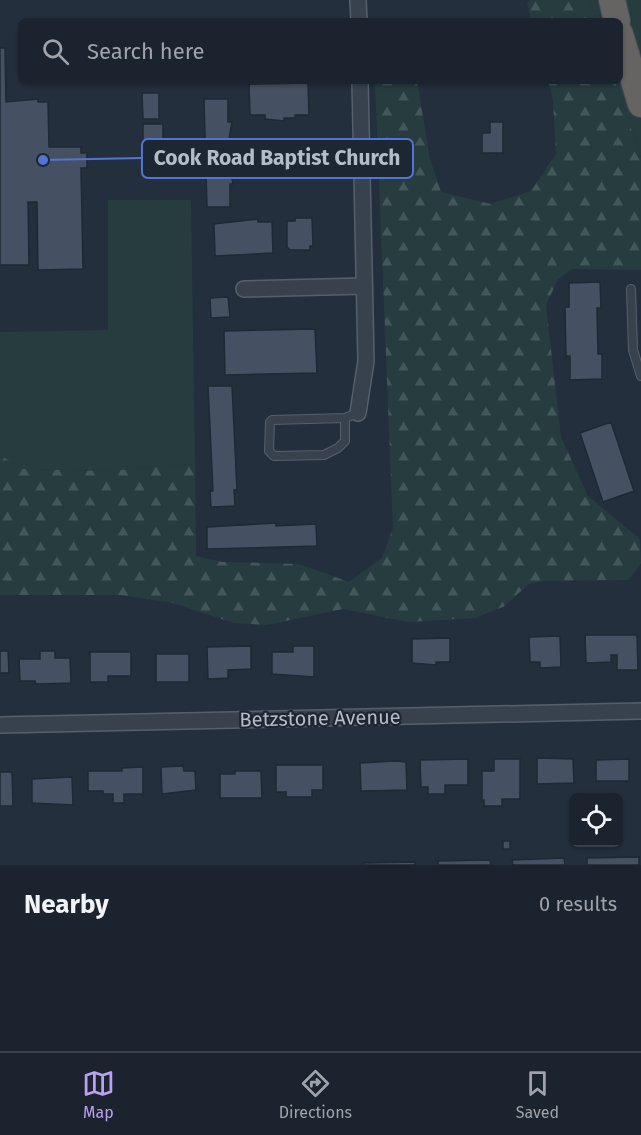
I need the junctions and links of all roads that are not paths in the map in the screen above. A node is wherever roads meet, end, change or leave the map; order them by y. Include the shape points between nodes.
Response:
1 (358, 0) edge
2 (612, 0) edge
3 (359, 18) edge
4 (616, 18) edge
5 (623, 44) edge
6 (360, 84) edge
7 (641, 104) edge
8 (262, 149) dead end
9 (362, 149) junction
10 (364, 286) junction
11 (244, 289) dead end
12 (631, 289) dead end
13 (641, 376) edge
14 (352, 415) junction
15 (641, 711) edge
16 (0, 725) edge

1 - 3 street
2 - 4 highway
5 - 7 highway
6 - 9 street
8 - 9 street
9 - 10 street
10 - 11 street
10 - 14 street via 366,372
12 - 13 lane via 633,350
14 - 14 lane via 272,420 270,451 274,456 331,452 345,441
15 - 16 street, Betzstone Avenue

